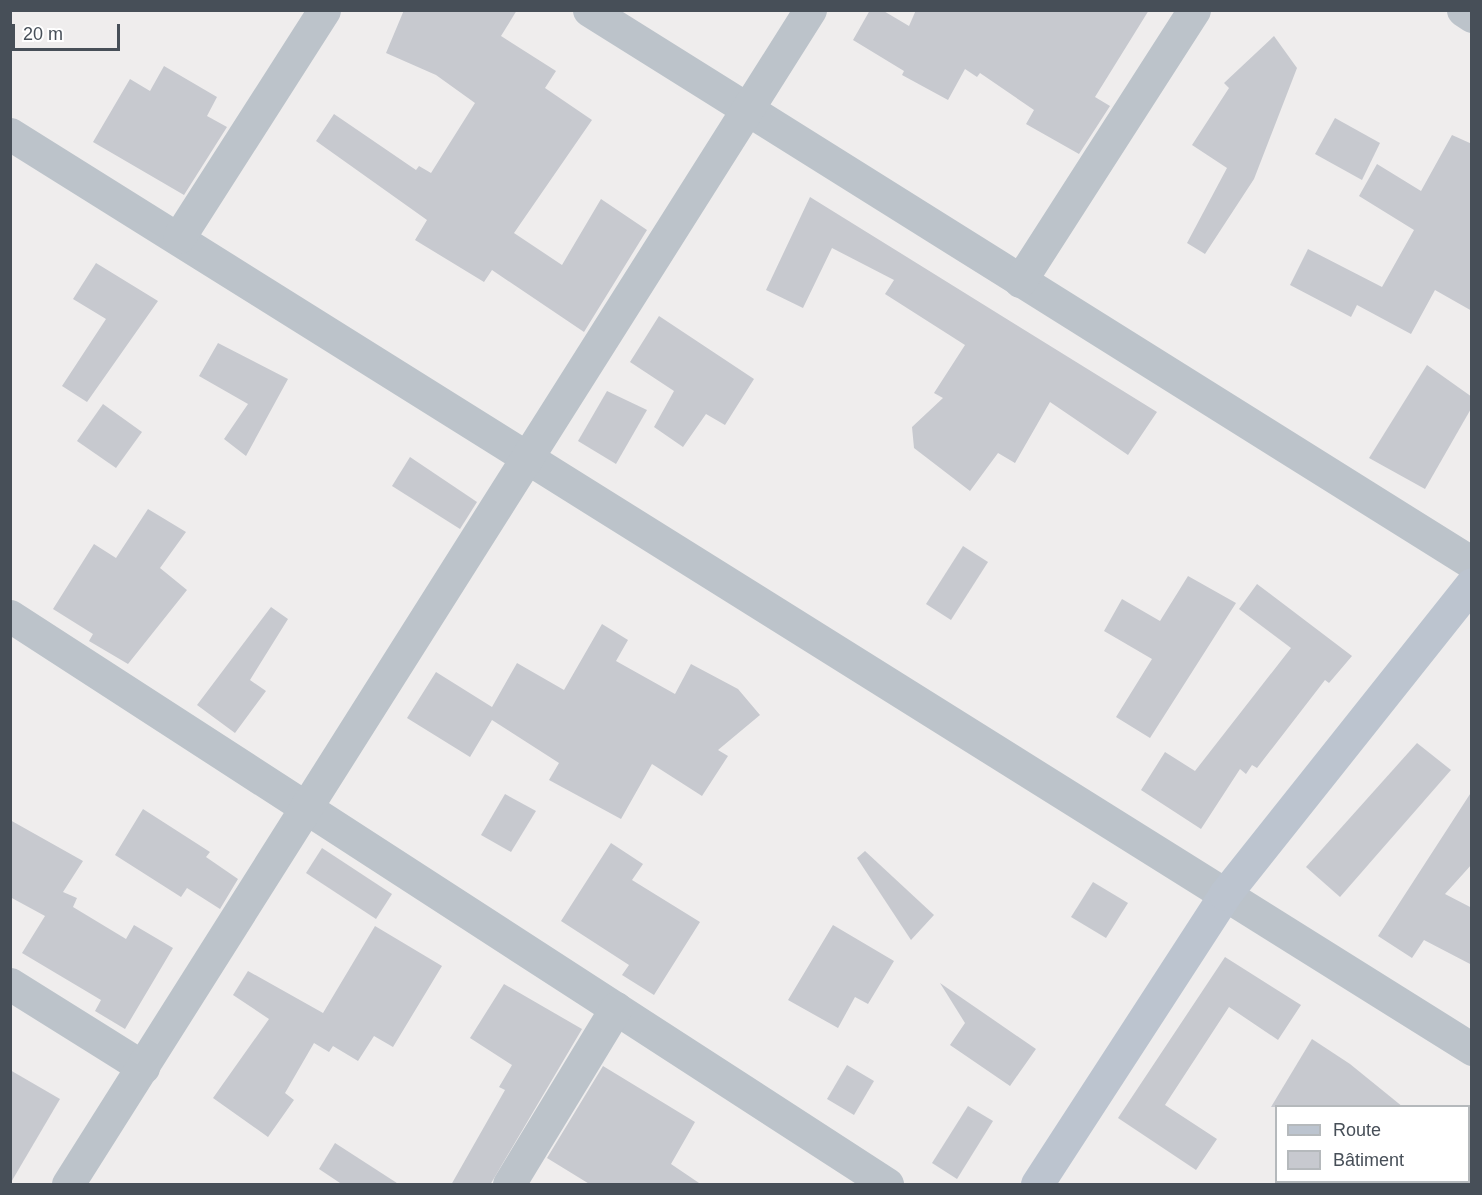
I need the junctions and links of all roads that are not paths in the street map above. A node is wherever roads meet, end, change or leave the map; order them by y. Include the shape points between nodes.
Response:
1 (324, 10) edge
2 (589, 10) edge
3 (810, 10) edge
4 (1194, 10) edge
5 (1463, 10) edge
6 (1472, 16) edge
7 (747, 110) junction
8 (10, 134) edge
9 (179, 237) junction
10 (1020, 281) junction
11 (529, 456) junction
12 (1472, 563) edge
13 (1472, 584) edge
14 (10, 616) edge
15 (307, 807) junction
16 (1225, 894) junction
17 (10, 984) edge
18 (616, 1008) junction
19 (1472, 1049) edge
20 (142, 1067) junction
21 (68, 1185) edge
22 (509, 1185) edge
23 (887, 1185) edge
24 (1037, 1185) edge

1 - 9 street
2 - 7 street
3 - 7 street
4 - 10 street
5 - 6 street
7 - 10 street
7 - 11 street
8 - 9 street
9 - 11 street
10 - 12 street
11 - 15 street
11 - 16 street
13 - 16 street
14 - 15 street
15 - 18 street
15 - 20 street
16 - 19 street
16 - 24 street
17 - 20 street
18 - 22 street
18 - 23 street
20 - 21 street

